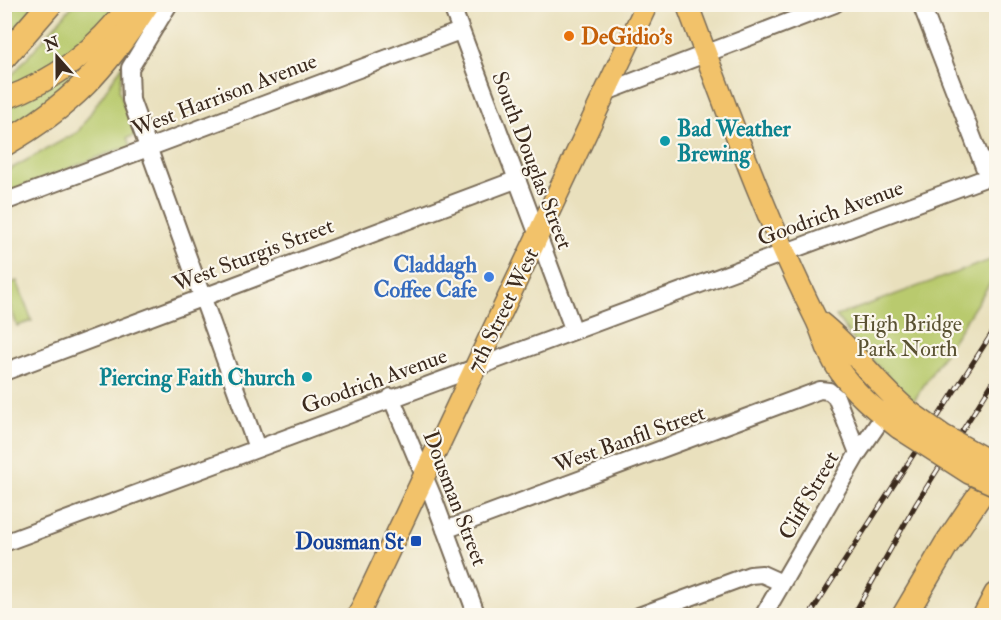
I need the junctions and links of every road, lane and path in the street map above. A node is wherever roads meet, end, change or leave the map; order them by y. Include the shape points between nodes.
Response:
1 (50, 4) edge
2 (130, 4) edge
3 (147, 4) edge
4 (169, 4) edge
5 (450, 4) edge
6 (647, 4) edge
7 (687, 4) edge
8 (835, 4) edge
9 (921, 4) edge
10 (460, 31) junction
11 (706, 55) junction
12 (4, 57) edge
13 (606, 92) junction
14 (4, 99) edge
15 (4, 144) edge
16 (148, 147) junction
17 (992, 175) edge
18 (518, 179) junction
19 (4, 202) edge
20 (538, 237) junction
21 (784, 254) junction
22 (202, 297) junction
23 (574, 331) junction
24 (475, 367) junction
25 (4, 372) edge
26 (391, 397) junction
27 (897, 414) junction
28 (257, 448) junction
29 (858, 453) junction
30 (996, 465) edge
31 (996, 471) edge
32 (424, 475) junction
33 (996, 485) edge
34 (445, 530) junction
35 (4, 543) edge
36 (782, 583) junction
37 (996, 595) edge
38 (358, 615) edge
39 (477, 615) edge
40 (639, 615) edge
41 (763, 615) edge
42 (904, 615) edge
43 (985, 615) edge

1 - 12 highway
2 - 14 main road via 100,40 72,65
3 - 15 highway via 118,48 88,83 59,109
4 - 16 street via 129,68 131,100
5 - 10 street, South Douglas Street
6 - 13 main road, 7th Street West
7 - 11 main road
8 - 11 street
9 - 17 street
10 - 16 street, West Harrison Avenue
10 - 18 street, South Douglas Street
11 - 13 street
11 - 21 main road
13 - 20 main road, 7th Street West
16 - 19 street, West Harrison Avenue
16 - 22 street
17 - 21 street, Goodrich Avenue
18 - 20 street, South Douglas Street
18 - 22 street, West Sturgis Street
20 - 23 street, South Douglas Street
20 - 24 main road, 7th Street West
21 - 23 street, Goodrich Avenue
21 - 27 main road via 837,368 860,396
22 - 25 street, West Sturgis Street
22 - 28 street
23 - 24 street, Goodrich Avenue
24 - 26 street, Goodrich Avenue
24 - 32 main road, 7th Street West
26 - 28 street, Goodrich Avenue
26 - 32 street, Dousman Street
27 - 29 street, Cliff Street
27 - 30 main road, bridge
27 - 33 main road, bridge via 969,472
28 - 35 street, Goodrich Avenue
29 - 34 street, West Banfil Street via 836,397 820,390
29 - 36 street, Cliff Street
31 - 42 highway
32 - 34 street, Dousman Street
32 - 38 main road, 7th Street West
34 - 39 street, Dousman Street
36 - 40 street via 762,574 750,575
36 - 41 street, Cliff Street
37 - 43 highway

